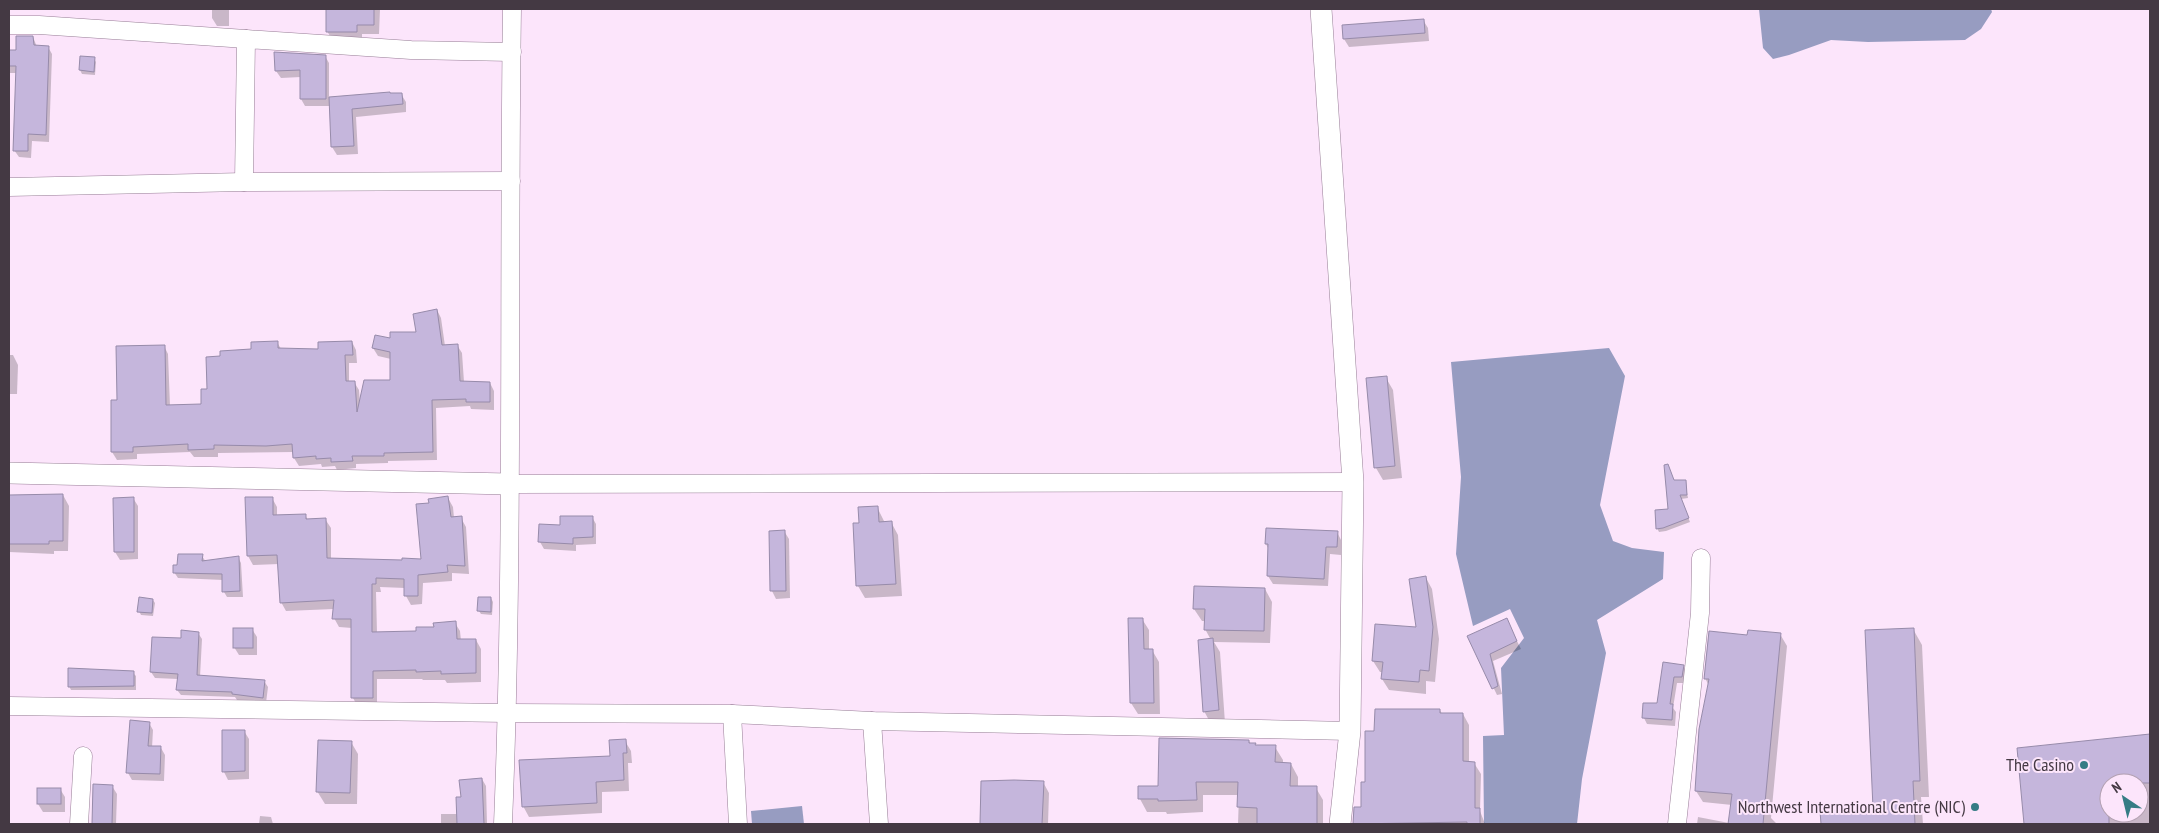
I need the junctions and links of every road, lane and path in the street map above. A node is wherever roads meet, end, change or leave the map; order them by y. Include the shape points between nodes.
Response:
1 (512, 9) edge
2 (1321, 9) edge
3 (9, 25) edge
4 (246, 39) junction
5 (512, 52) junction
6 (511, 180) junction
7 (244, 182) junction
8 (9, 187) edge
9 (9, 473) edge
10 (1353, 482) junction
11 (509, 484) junction
12 (1702, 558) dead end
13 (9, 706) edge
14 (507, 713) junction
15 (732, 714) junction
16 (872, 721) junction
17 (1350, 731) junction
18 (83, 756) dead end
19 (79, 824) edge
20 (503, 824) edge
21 (738, 824) edge
22 (879, 824) edge
23 (1340, 824) edge
24 (1677, 824) edge

1 - 5 street
2 - 10 street
3 - 4 street
4 - 5 street via 411,50
4 - 7 street
5 - 6 street
6 - 7 street
6 - 11 street
7 - 8 street
9 - 11 street
10 - 11 street
10 - 17 street
11 - 14 street
12 - 24 street via 1700,613
13 - 14 street
14 - 15 street
14 - 20 street
15 - 16 street
15 - 21 street
16 - 17 street
16 - 22 street
17 - 23 street
18 - 19 street

